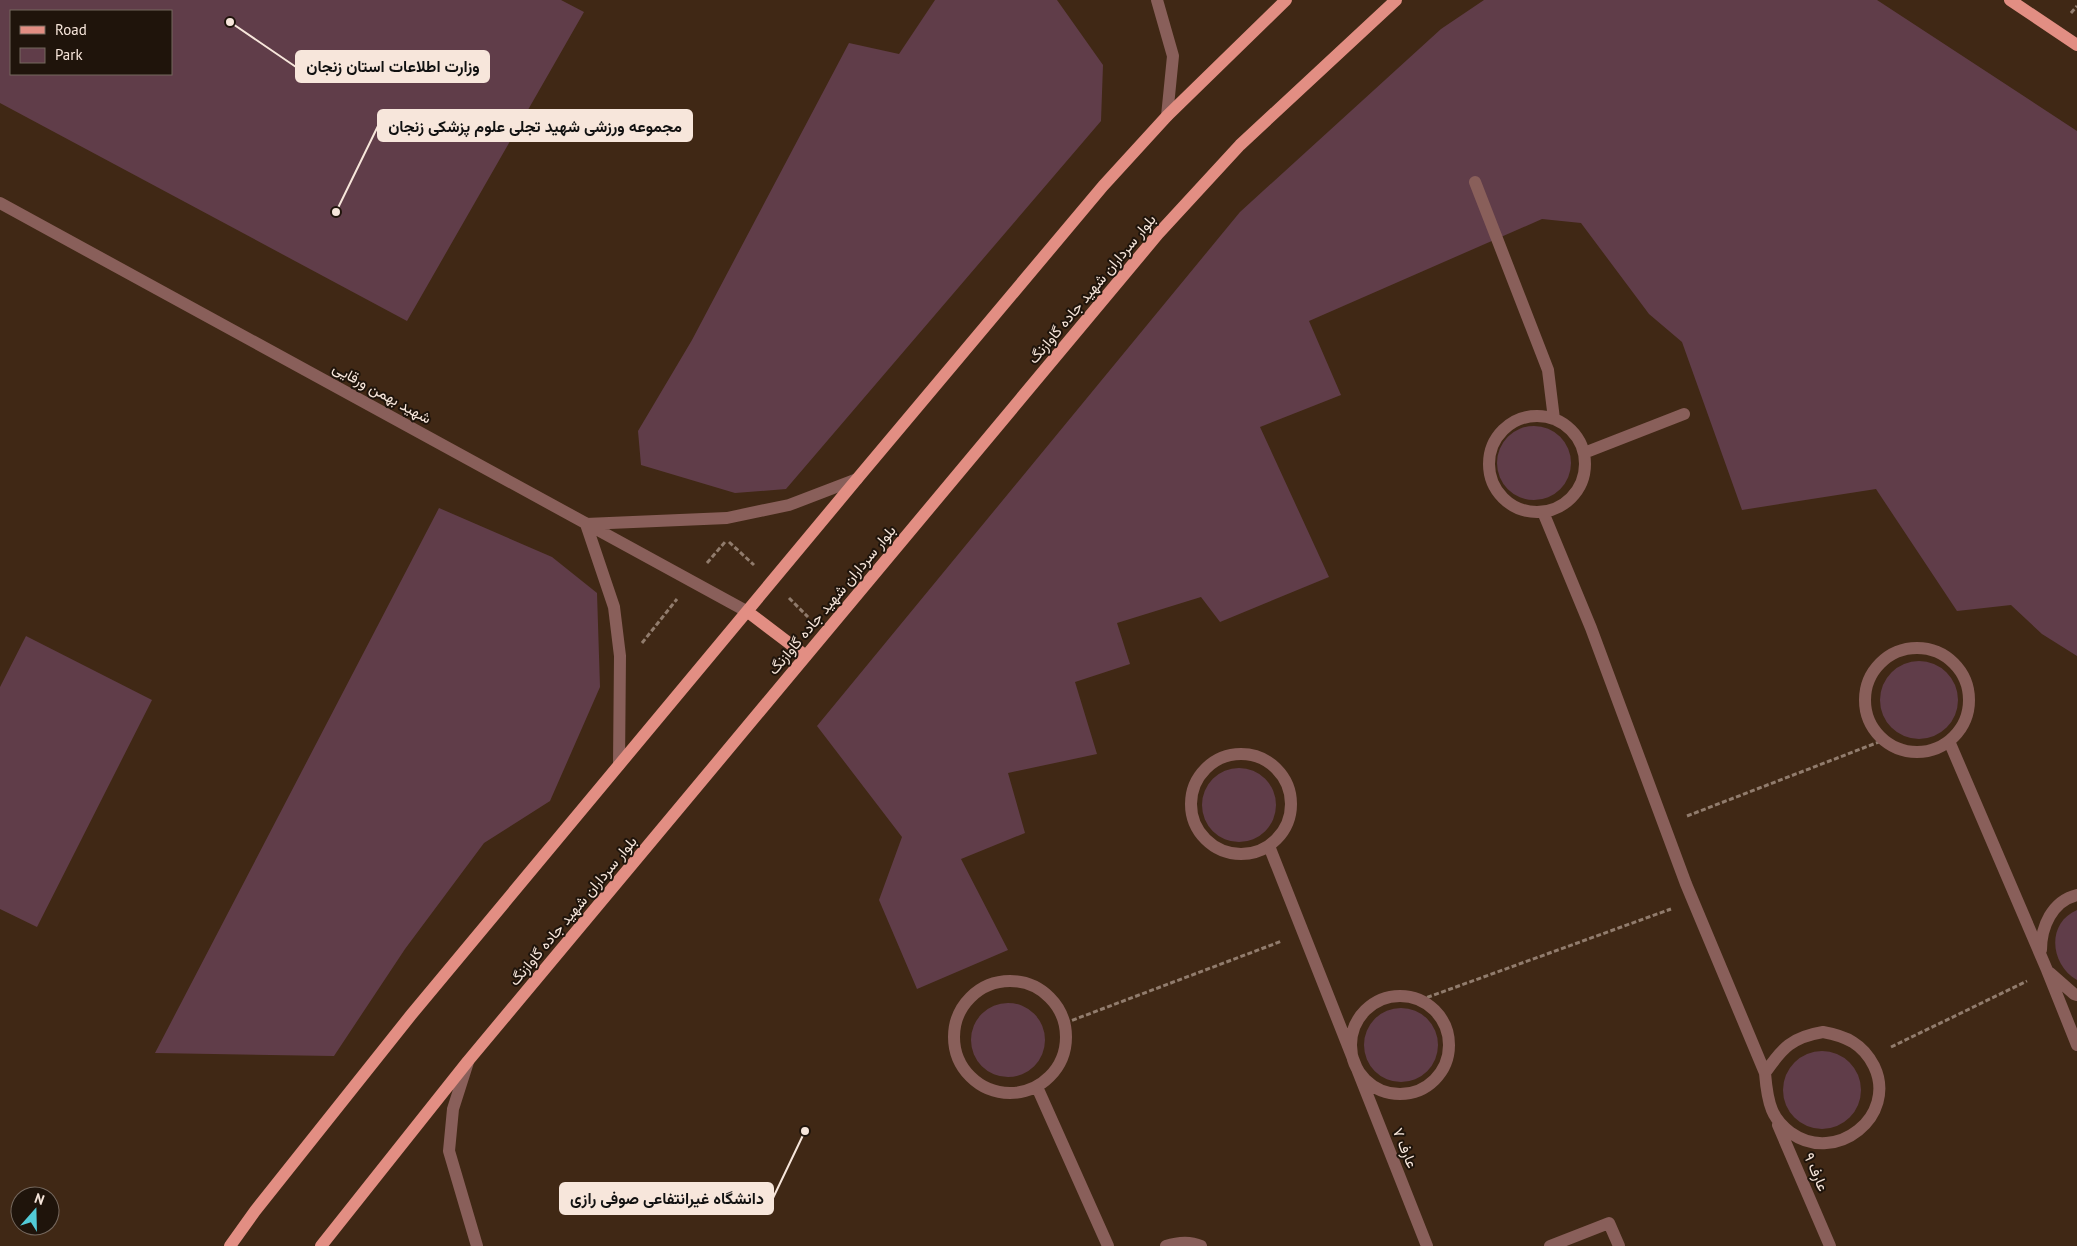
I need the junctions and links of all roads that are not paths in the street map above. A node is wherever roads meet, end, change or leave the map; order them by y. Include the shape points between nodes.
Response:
1 (1157, 0) edge
2 (1286, 0) edge
3 (1396, 0) edge
4 (2010, 0) edge
5 (2077, 45) edge
6 (1167, 116) junction
7 (1474, 182) dead end
8 (0, 203) edge
9 (1684, 414) dead end
10 (1554, 419) junction
11 (1584, 453) junction
12 (857, 479) junction
13 (1543, 512) junction
14 (586, 524) junction
15 (748, 612) junction
16 (806, 656) junction
17 (1949, 742) junction
18 (620, 765) junction
19 (1269, 846) junction
20 (2077, 895) edge
21 (2047, 970) junction
22 (2077, 995) edge
23 (2077, 1045) edge
24 (468, 1061) junction
25 (1353, 1061) junction
26 (1765, 1073) junction
27 (1037, 1087) junction
28 (1772, 1111) junction
29 (230, 1246) edge
30 (321, 1246) edge
31 (478, 1246) edge
32 (1108, 1246) edge
33 (1166, 1246) edge
34 (1201, 1246) edge
35 (1427, 1246) edge
36 (1550, 1246) edge
37 (1619, 1246) edge
38 (1830, 1246) edge

1 - 6 street via 1173,56
2 - 6 main road
3 - 16 main road, بلوار سرداران شهید جاده گاوازنگ via 1240,145 1158,234
4 - 5 main road
6 - 12 main road via 1103,186
7 - 10 street via 1548,370
8 - 14 street, شهید بهمن ورقایی
9 - 11 street
10 - 11 street via 1578,438
10 - 13 street via 1522,418 1508,425 1497,437 1489,467 1492,482 1501,496 1513,506
11 - 13 street via 1585,469 1581,484 1572,498
12 - 14 street via 789,505 727,518
12 - 15 main road
13 - 26 street via 1592,628 1693,901
14 - 15 street, شهید بهمن ورقایی
14 - 18 street via 614,607 620,656
15 - 16 main road
15 - 18 main road
16 - 24 main road, بلوار سرداران شهید جاده گاوازنگ
17 - 17 street via 1968,714 1970,697 1957,666 1943,655 1927,649 1893,654 1870,678 1866,694 1867,712 1873,728 1884,740 1900,749 1933,750
17 - 21 street
18 - 29 main road via 411,1015
19 - 19 street via 1289,820 1289,787 1268,762 1253,755 1236,754 1220,758 1197,780 1191,796 1197,828 1221,850 1238,854
19 - 25 street
20 - 21 street via 2058,906 2047,920 2041,936 2041,954
21 - 22 street
21 - 23 street
24 - 30 main road, بلوار سرداران شهید جاده گاوازنگ
24 - 31 street via 453,1109 449,1151
25 - 25 street via 1373,1086 1388,1093 1420,1090 1434,1081 1449,1054 1449,1037 1444,1022 1434,1009 1420,1000 1388,997 1373,1003 1361,1014 1353,1029 1350,1044
25 - 35 street, عارف ۷
26 - 28 street
26 - 28 street via 1788,1044 1805,1035 1823,1032 1841,1035 1857,1044 1870,1057 1877,1074 1879,1092 1875,1110 1865,1125 1851,1136 1833,1143 1815,1143 1798,1138 1782,1127
27 - 27 street via 1020,1093 1001,1093 983,1087 969,1076 958,1060 953,1042 954,1024 974,993 991,984 1009,980 1044,992 1057,1006 1065,1023 1062,1059 1052,1075
27 - 32 street
28 - 38 street, عارف ۹
33 - 34 street via 1177,1243
36 - 37 street via 1609,1223

